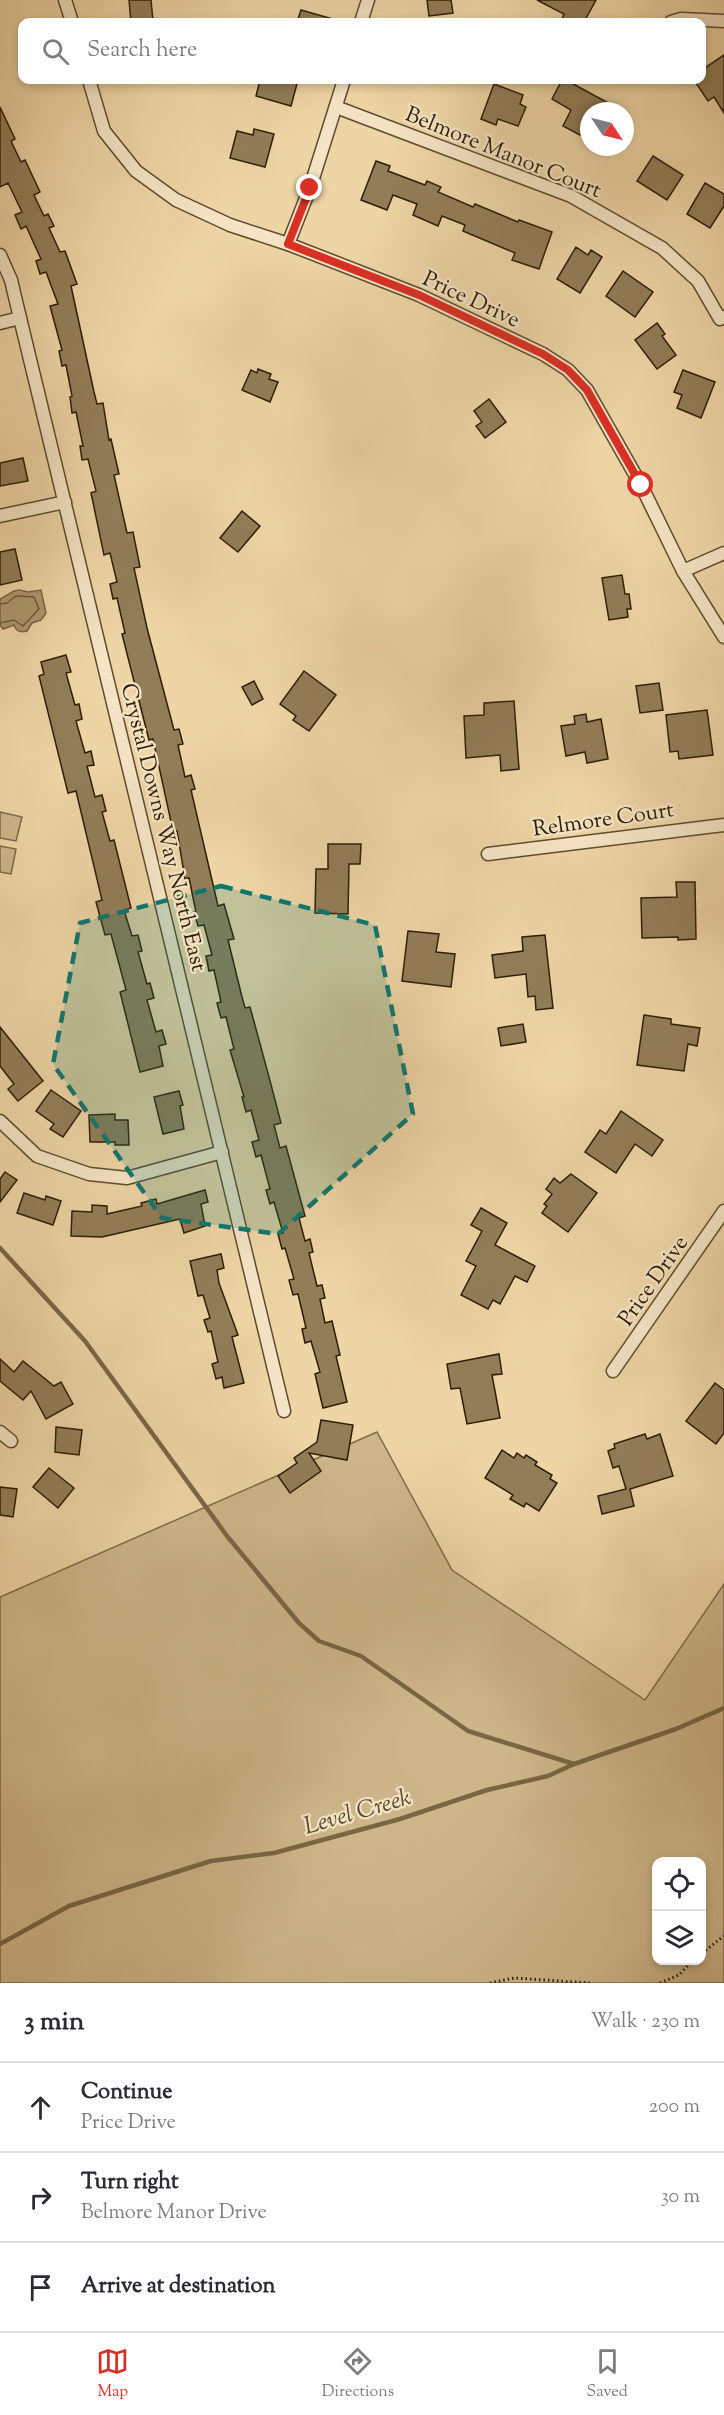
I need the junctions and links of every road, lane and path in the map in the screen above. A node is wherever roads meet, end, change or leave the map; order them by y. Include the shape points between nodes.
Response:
1 (65, 0) edge
2 (368, 0) edge
3 (71, 18) edge
4 (362, 18) edge
5 (706, 20) edge
6 (724, 21) edge
7 (90, 84) edge
8 (343, 84) edge
9 (336, 107) junction
10 (288, 244) junction
11 (0, 255) edge
12 (724, 317) edge
13 (20, 318) junction
14 (0, 323) edge
15 (65, 502) junction
16 (0, 516) edge
17 (724, 553) edge
18 (683, 571) junction
19 (724, 637) edge
20 (724, 825) edge
21 (488, 854) dead end
22 (0, 1121) edge
23 (222, 1152) junction
24 (724, 1211) edge
25 (613, 1371) dead end
26 (284, 1411) dead end
27 (0, 1432) edge
28 (11, 1441) dead end
29 (724, 1936) edge
30 (706, 1950) edge
31 (688, 1965) edge
32 (490, 1983) edge
33 (590, 1983) edge
34 (660, 1983) edge

1 - 3 street
2 - 4 street
5 - 6 street
7 - 10 street, Price Drive via 104,132 136,171 176,200 230,225
8 - 9 street
9 - 10 street
9 - 12 street, Belmore Manor Court via 571,196 662,248 698,281 720,318
10 - 18 street, Price Drive via 419,295 543,354 568,370 587,390 641,485
11 - 13 street, Crystal Downs Way North East
13 - 14 street
13 - 15 street, Crystal Downs Way North East
15 - 16 street
15 - 23 street, Crystal Downs Way North East
17 - 18 street
18 - 19 street, Price Drive
20 - 21 street, Relmore Court
22 - 23 street via 37,1156 89,1174 127,1178
23 - 26 street, Crystal Downs Way North East
24 - 25 street, Price Drive
27 - 28 street
29 - 30 path
31 - 34 path via 679,1975
32 - 33 path via 514,1978

